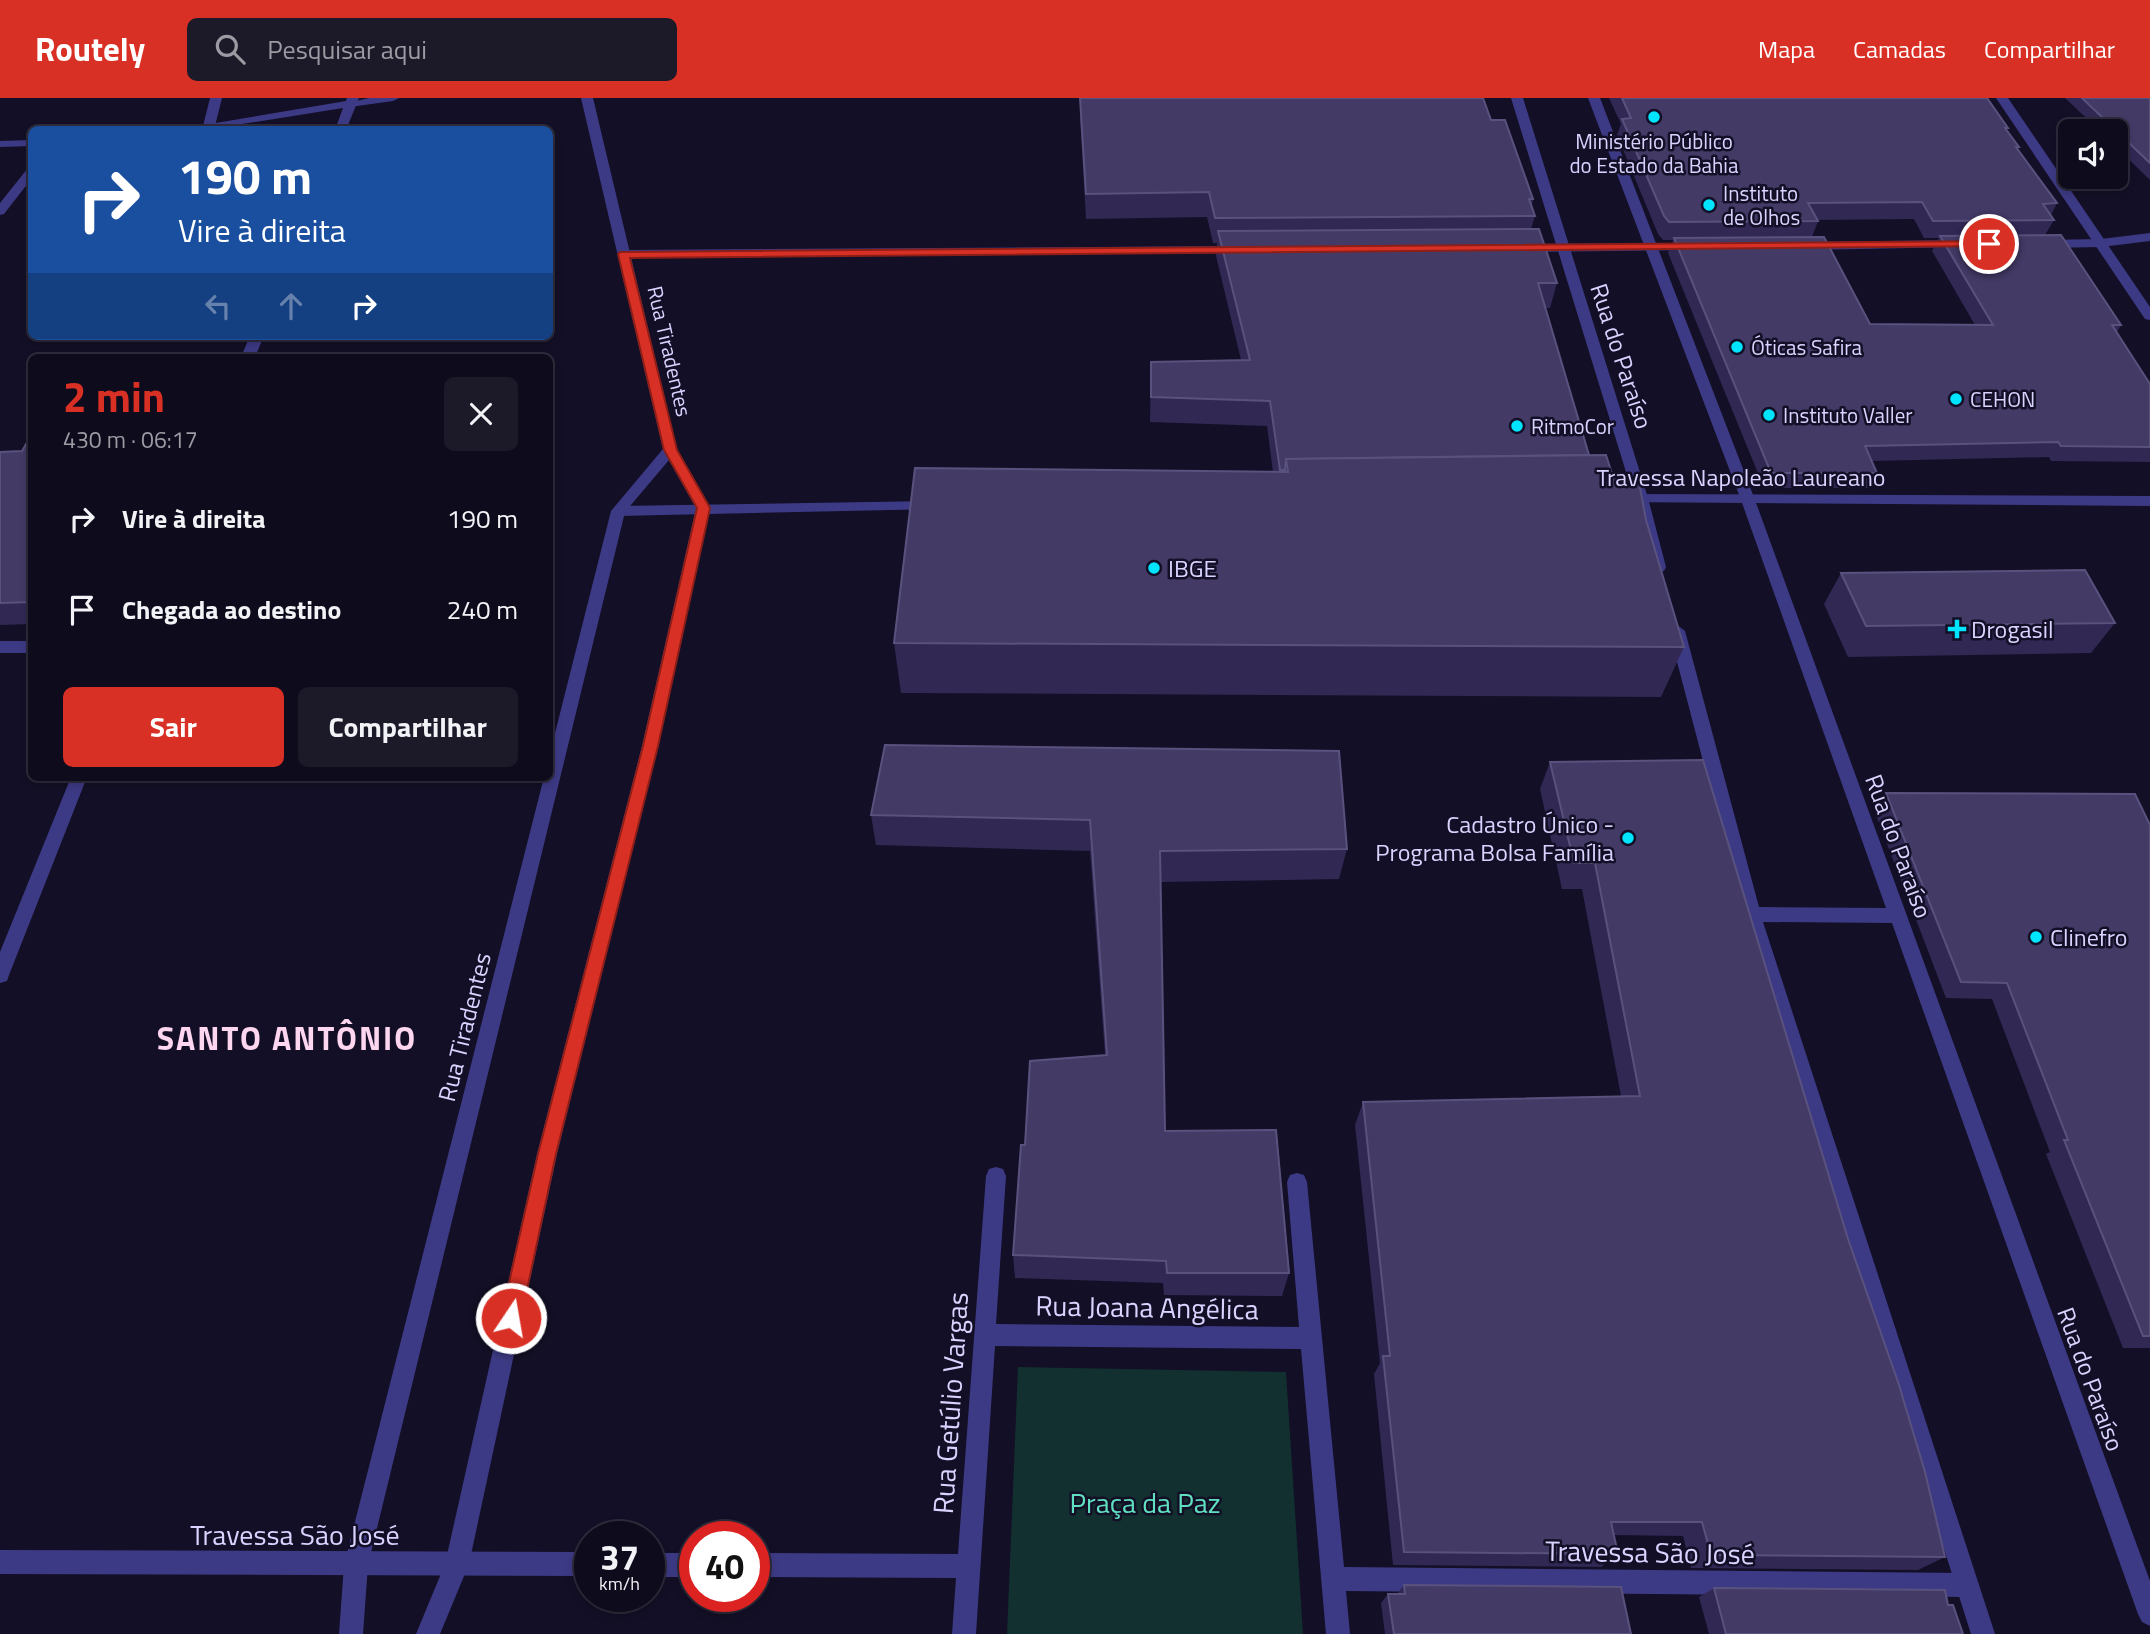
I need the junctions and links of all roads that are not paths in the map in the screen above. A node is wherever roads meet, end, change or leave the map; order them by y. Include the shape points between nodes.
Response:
1 (216, 98) edge
2 (393, 98) edge
3 (587, 98) edge
4 (1517, 98) edge
5 (1594, 98) edge
6 (2002, 98) edge
7 (352, 101) edge
8 (209, 126) joint
9 (342, 126) edge
10 (28, 143) edge
11 (0, 144) edge
12 (28, 175) edge
13 (0, 211) edge
14 (2150, 237) edge
15 (2101, 243) junction
16 (1975, 244) edge
17 (2031, 244) edge
18 (1793, 246) edge
19 (1653, 247) junction
20 (1709, 247) edge
21 (1506, 248) edge
22 (1562, 248) junction
23 (1254, 250) edge
24 (624, 254) junction
25 (2150, 316) edge
26 (670, 450) junction
27 (1641, 498) junction
28 (1613, 499) edge
29 (1748, 500) junction
30 (2150, 502) edge
31 (955, 506) edge
32 (704, 508) junction
33 (618, 511) junction
34 (1665, 589) edge
35 (1672, 614) edge
36 (0, 647) edge
37 (28, 647) edge
38 (553, 772) edge
39 (77, 781) edge
40 (551, 781) edge
41 (1752, 914) junction
42 (1898, 916) junction
43 (0, 975) edge
44 (996, 1176) dead end
45 (1297, 1182) dead end
46 (985, 1335) junction
47 (1310, 1338) junction
48 (0, 1562) edge
49 (356, 1564) junction
50 (457, 1564) junction
51 (574, 1564) edge
52 (770, 1565) edge
53 (968, 1566) junction
54 (1333, 1578) junction
55 (1967, 1585) junction
56 (2150, 1614) edge
57 (351, 1634) edge
58 (428, 1634) edge
59 (964, 1634) edge
60 (1338, 1634) edge
61 (1983, 1634) edge

1 - 8 street
2 - 7 street
3 - 24 street, Rua Tiradentes
4 - 22 street, Rua do Paraíso
5 - 19 street, Rua do Paraíso
6 - 15 street
7 - 8 street
7 - 9 street
10 - 11 street
12 - 13 street
14 - 15 street
15 - 17 street
15 - 25 street
16 - 18 street
19 - 20 street
19 - 22 street
19 - 29 street, Rua do Paraíso
21 - 22 street
22 - 27 street, Rua do Paraíso
23 - 24 street
24 - 26 street, Rua Tiradentes
26 - 32 street, Rua Tiradentes
26 - 33 street, Rua Tiradentes
27 - 28 street, Travessa Napoleão Laureano
27 - 29 street, Travessa Napoleão Laureano
27 - 34 street, Rua do Paraíso
29 - 30 street, Travessa Napoleão Laureano
29 - 42 street, Rua do Paraíso
31 - 32 street
32 - 33 street
32 - 50 street via 650,746 547,1154
33 - 38 street, Rua Tiradentes
35 - 41 street
36 - 37 street
39 - 43 street
40 - 49 street, Rua Tiradentes
41 - 42 street
41 - 55 street
42 - 56 street, Rua do Paraíso
44 - 46 street, Rua Getúlio Vargas
45 - 47 street
46 - 47 street, Rua Joana Angélica
46 - 53 street, Rua Getúlio Vargas
47 - 54 street
48 - 49 street, Travessa São José
49 - 50 street, Travessa São José
49 - 57 street, Rua Tiradentes
50 - 51 street, Travessa São José
50 - 58 street
52 - 53 street
53 - 59 street, Rua Getúlio Vargas
54 - 55 street, Travessa São José
54 - 60 street
55 - 61 street

